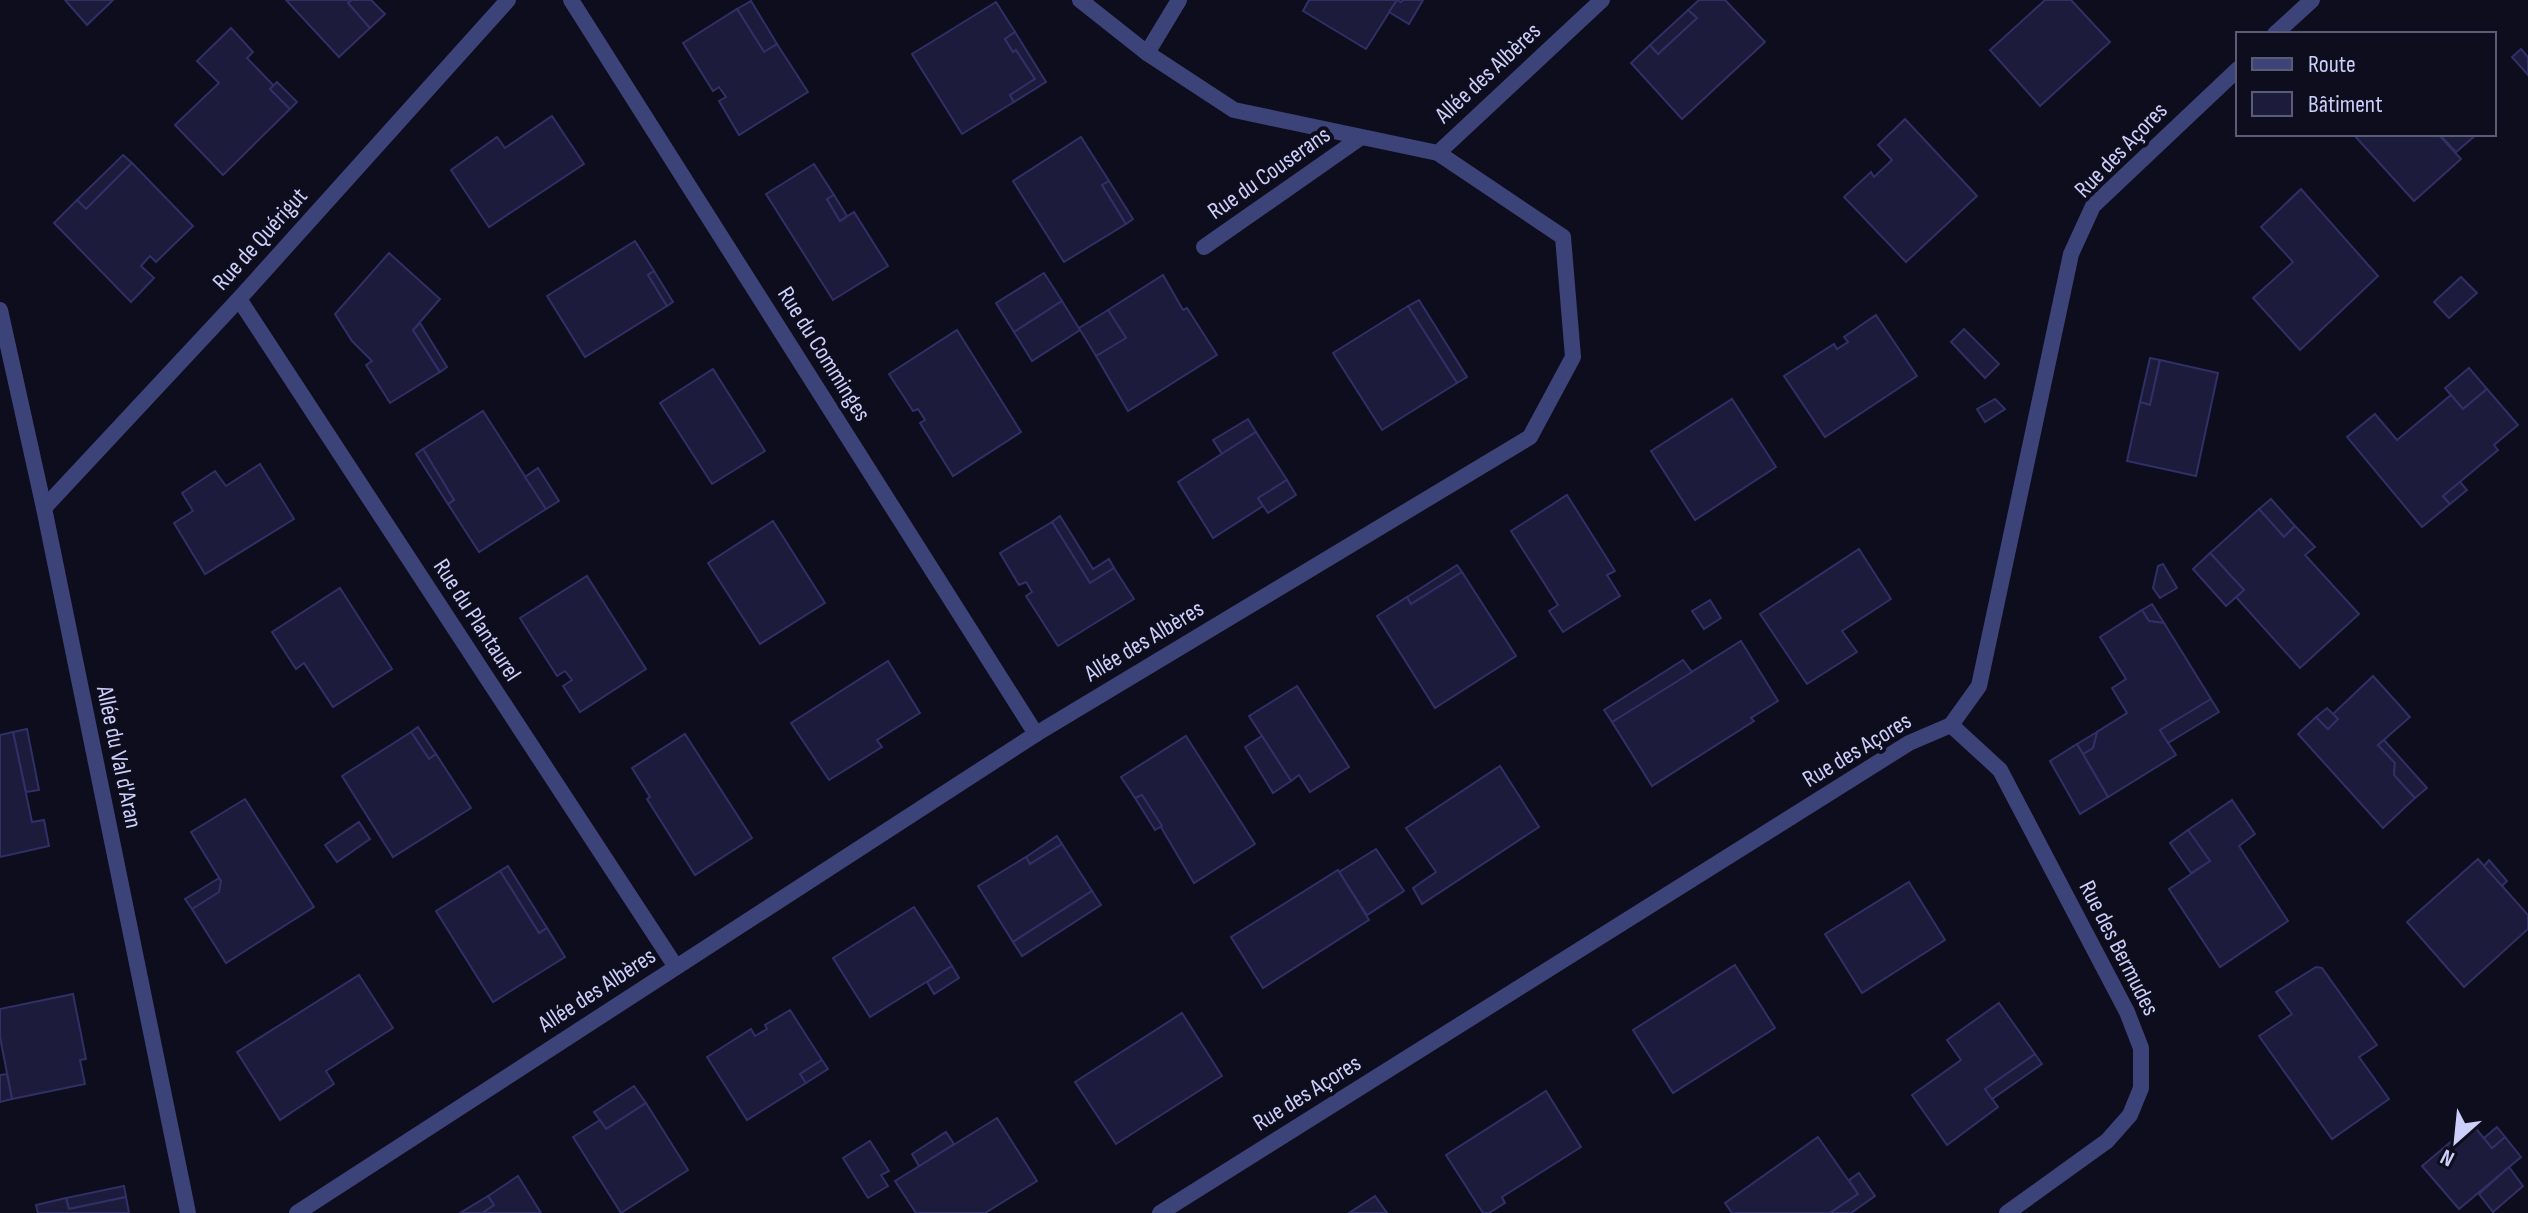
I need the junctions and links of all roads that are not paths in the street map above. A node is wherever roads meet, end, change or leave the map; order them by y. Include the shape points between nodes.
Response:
1 (508, 0) edge
2 (571, 0) edge
3 (1080, 0) edge
4 (1179, 0) edge
5 (1602, 0) edge
6 (2312, 0) edge
7 (2277, 32) edge
8 (1147, 53) junction
9 (2236, 71) edge
10 (1360, 138) junction
11 (1438, 153) junction
12 (1204, 247) dead end
13 (239, 299) junction
14 (0, 310) edge
15 (44, 508) junction
16 (1951, 725) junction
17 (1036, 734) junction
18 (676, 967) junction
19 (188, 1213) edge
20 (297, 1213) edge
21 (1160, 1213) edge
22 (2007, 1213) edge

1 - 13 street, Rue de Quérigut
2 - 17 street, Rue du Comminges
3 - 8 street, Rue du Couserans
4 - 8 street
5 - 11 street, Allée des Albères
6 - 7 street
8 - 10 street, Rue du Couserans via 1234,110
9 - 16 street, Rue des Açores via 2093,206 2071,254 1979,686
10 - 11 street, Rue du Couserans
10 - 12 street, Rue du Couserans
11 - 17 street, Allée des Albères via 1563,237 1573,357 1530,437
13 - 15 street, Rue de Quérigut
13 - 18 street, Rue du Plantaurel
14 - 15 street, Allée du Val d'Aran
15 - 19 street, Allée du Val d'Aran
16 - 21 street, Rue des Açores via 1909,743
16 - 22 street, Rue des Bermudes via 2000,770 2141,1048 2141,1088 2130,1115 2107,1141
17 - 18 street, Allée des Albères
18 - 20 street, Allée des Albères

